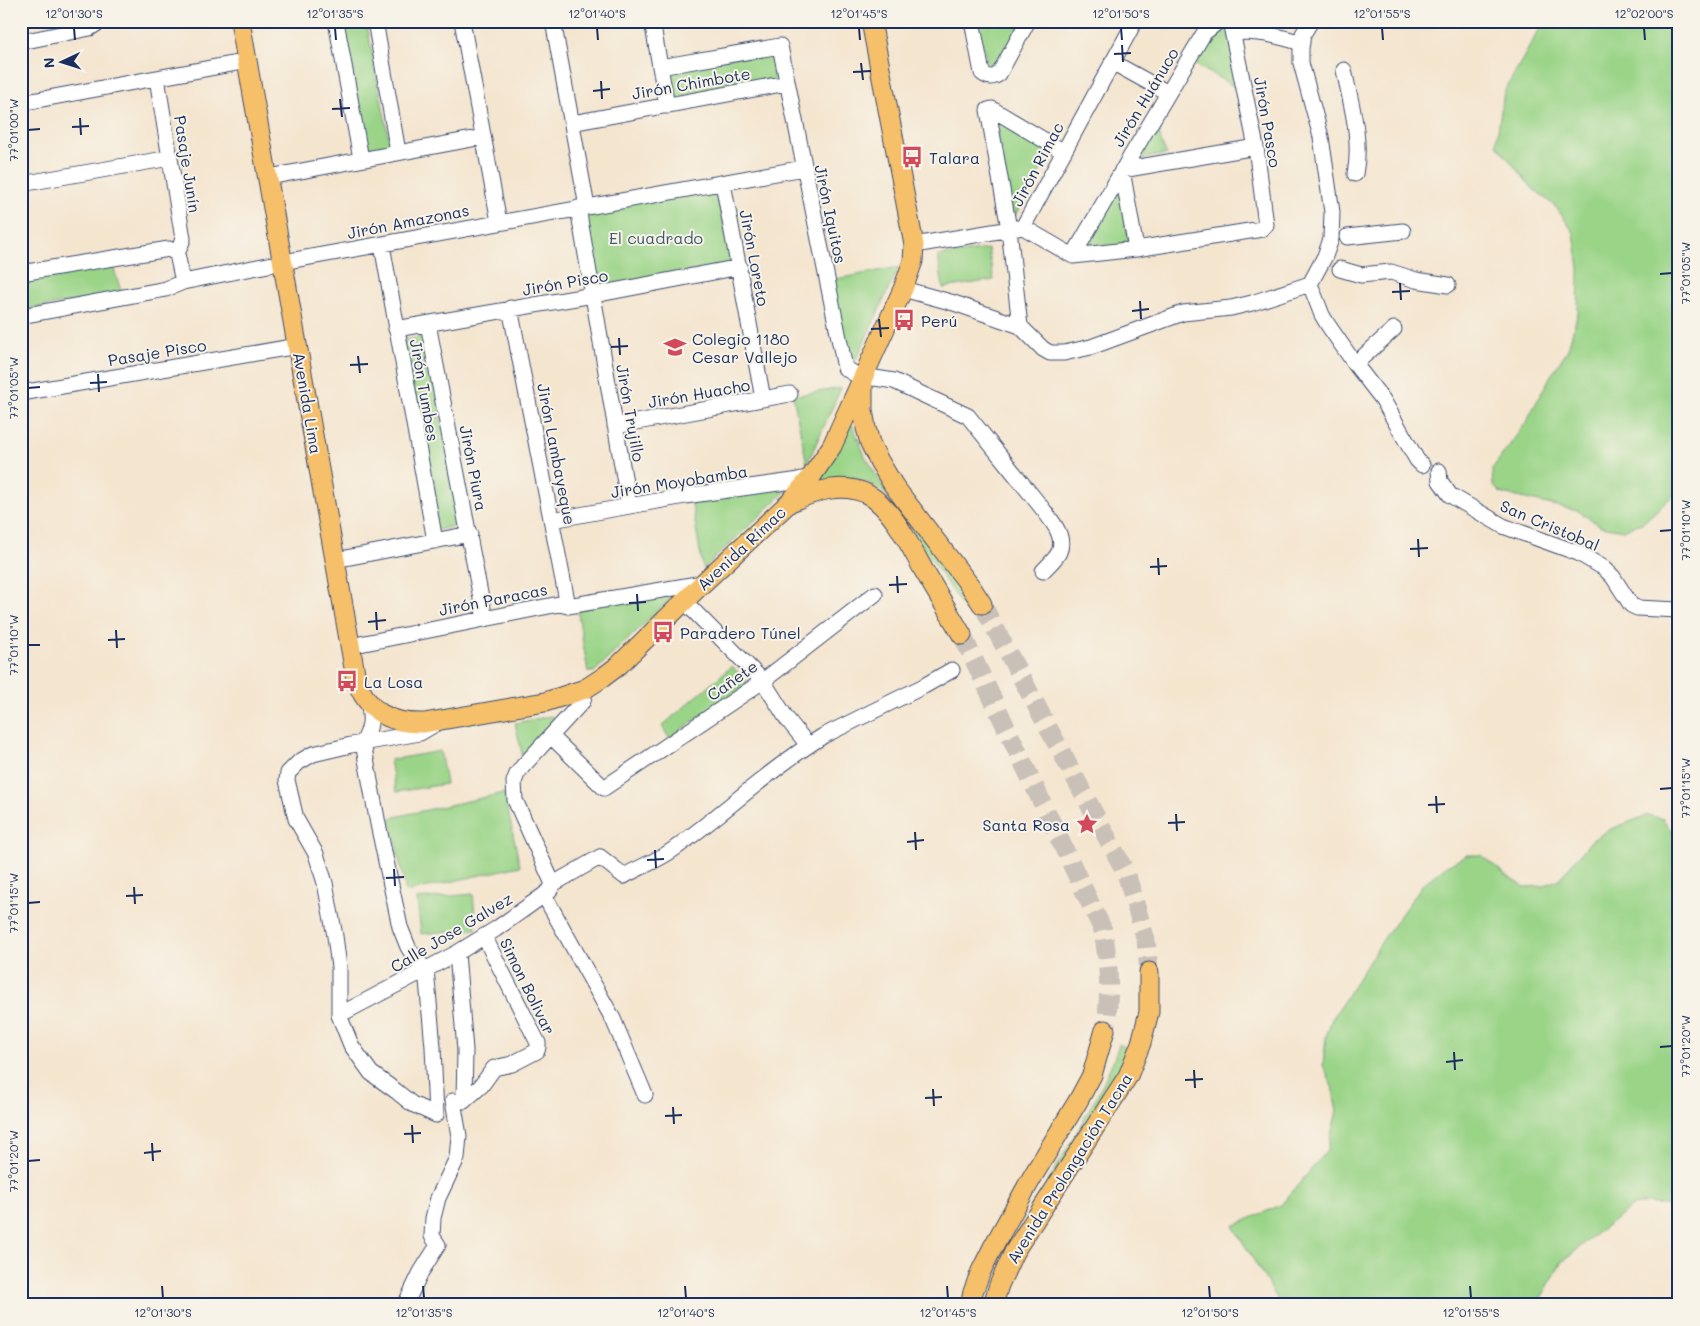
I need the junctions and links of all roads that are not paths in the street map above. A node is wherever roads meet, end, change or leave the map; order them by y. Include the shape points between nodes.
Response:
1 (101, 21) edge
2 (240, 21) edge
3 (336, 21) edge
4 (375, 21) edge
5 (462, 21) edge
6 (554, 21) edge
7 (652, 21) edge
8 (872, 21) edge
9 (972, 21) edge
10 (1028, 21) edge
11 (1135, 21) edge
12 (1219, 21) edge
13 (1311, 21) edge
14 (1232, 27) edge
15 (21, 42) edge
16 (1302, 43) junction
17 (248, 61) junction
18 (1112, 62) junction
19 (660, 67) junction
20 (1344, 70) dead end
21 (156, 78) junction
22 (787, 83) junction
23 (1168, 93) junction
24 (21, 103) edge
25 (667, 106) junction
26 (572, 122) junction
27 (483, 137) junction
28 (1256, 147) junction
29 (398, 152) junction
30 (1064, 152) junction
31 (170, 158) junction
32 (361, 159) junction
33 (804, 168) junction
34 (1122, 170) junction
35 (1355, 174) dead end
36 (269, 177) junction
37 (723, 183) junction
38 (21, 184) edge
39 (582, 208) junction
40 (499, 222) junction
41 (1016, 228) junction
42 (1403, 231) dead end
43 (1347, 237) dead end
44 (382, 245) junction
45 (914, 245) junction
46 (1136, 249) junction
47 (177, 254) junction
48 (1073, 256) junction
49 (283, 262) junction
50 (740, 267) junction
51 (1340, 269) dead end
52 (21, 272) edge
53 (183, 282) junction
54 (1310, 284) junction
55 (1448, 285) dead end
56 (903, 289) junction
57 (593, 295) junction
58 (510, 308) junction
59 (21, 316) edge
60 (428, 324) junction
61 (1020, 326) junction
62 (1394, 329) dead end
63 (396, 330) junction
64 (298, 346) junction
65 (1355, 364) junction
66 (863, 379) junction
67 (21, 393) edge
68 (790, 394) dead end
69 (763, 399) junction
70 (615, 426) junction
71 (1422, 465) dead end
72 (1439, 471) dead end
73 (812, 477) junction
74 (790, 502) junction
75 (629, 506) junction
76 (552, 520) junction
77 (470, 534) junction
78 (435, 541) junction
79 (335, 560) junction
80 (1043, 571) dead end
81 (703, 583) junction
82 (875, 594) dead end
83 (684, 601) junction
84 (982, 604) tunnel mouth
85 (568, 606) junction
86 (1679, 610) edge
87 (485, 619) junction
88 (962, 635) tunnel mouth
89 (350, 646) junction
90 (952, 670) dead end
91 (762, 681) junction
92 (585, 689) junction
93 (555, 700) junction
94 (368, 702) junction
95 (443, 720) junction
96 (566, 720) junction
97 (551, 736) junction
98 (363, 743) junction
99 (808, 746) junction
100 (549, 890) junction
101 (484, 936) junction
102 (457, 953) junction
103 (426, 969) junction
104 (1149, 972) tunnel mouth
105 (339, 1015) junction
106 (1106, 1030) tunnel mouth
107 (645, 1094) dead end
108 (458, 1101) junction
109 (436, 1115) junction
110 (405, 1305) edge
111 (970, 1305) edge
112 (993, 1305) edge

1 - 15 street via 90,28
2 - 17 main road, Avenida Lima
3 - 32 street
4 - 29 street
5 - 27 street
6 - 26 street, Jirón Trujillo
7 - 19 street
8 - 45 main road, Avenida Rímac
9 - 10 street via 982,74 991,78 999,74
11 - 18 street, Jirón Rimac
12 - 23 street, Jirón Huánuco via 1204,32
13 - 16 street
14 - 16 street
14 - 28 street, Jirón Pasco
16 - 54 street via 1301,63 1321,137 1332,212 1331,239
17 - 21 street
17 - 36 main road, Avenida Lima
18 - 23 street
18 - 30 street, Jirón Rimac
19 - 22 street, Jirón Iquitos via 780,46
19 - 25 street
20 - 35 street via 1357,133
21 - 24 street
21 - 31 street, Pasaje Junín
22 - 25 street, Jirón Chimbote
22 - 33 street, Jirón Iquitos
23 - 34 street, Jirón Huánuco
25 - 26 street, Jirón Chimbote
26 - 39 street, Jirón Trujillo
27 - 29 street
27 - 40 street
28 - 34 street
28 - 46 street, Jirón Pasco via 1266,218 1262,229
29 - 32 street
30 - 41 street, Jirón Rimac
30 - 41 street via 992,108 988,110
31 - 38 street
31 - 47 street, Pasaje Junín via 183,239
32 - 36 street
33 - 37 street, Jirón Amazonas
33 - 66 street, Jirón Iquitos via 845,368
34 - 46 street, Jirón Huánuco
34 - 48 street, Jirón Huánuco
36 - 49 main road, Avenida Lima
37 - 39 street, Jirón Amazonas
37 - 50 street, Jirón Loreto
39 - 40 street, Jirón Amazonas
39 - 57 street, Jirón Trujillo
40 - 44 street, Jirón Amazonas
41 - 45 street, Jirón Rimac
41 - 48 street
41 - 61 street
42 - 43 street
44 - 49 street, Jirón Amazonas
44 - 63 street, Jirón Tumbes
45 - 56 main road, Avenida Rímac via 913,261
46 - 48 street
47 - 52 street via 165,249
47 - 53 street
49 - 53 street, Jirón Amazonas
49 - 64 main road, Avenida Lima
50 - 57 street, Jirón Pisco
50 - 69 street, Jirón Loreto
51 - 55 street via 1361,275 1391,272
53 - 59 street, Jirón Amazonas via 166,289
54 - 61 street via 1231,308 1183,313 1099,344 1064,353 1050,354
54 - 65 street via 1322,315
56 - 61 street
56 - 66 main road, Avenida Rímac
57 - 58 street, Jirón Pisco
57 - 70 street, Jirón Trujillo
58 - 60 street, Jirón Pisco
58 - 76 street, Jirón Lambayeque
60 - 63 street, Jirón Pisco
60 - 77 street, Jirón Piura
62 - 65 street
63 - 78 street, Jirón Tumbes
64 - 67 street, Pasaje Pisco
64 - 79 main road, Avenida Lima
65 - 71 street via 1383,400
66 - 73 main road, Avenida Rímac via 832,446
66 - 80 street via 894,382 968,416 1042,508 1060,537 1058,553
66 - 84 main road via 866,428 878,461
68 - 69 street, Jirón Huacho
69 - 70 street, Jirón Huacho
70 - 75 street, Jirón Trujillo
72 - 86 street, San Cristobal via 1440,481 1450,495 1503,526 1578,553 1604,568 1631,605
73 - 74 main road, Avenida Rímac
73 - 75 street, Jirón Moyobamba
74 - 81 main road, Avenida Rímac
74 - 88 main road via 824,490 851,489 868,494 897,524
75 - 76 street, Jirón Moyobamba
76 - 85 street, Jirón Lambayeque
77 - 78 street
77 - 87 street, Jirón Piura
78 - 79 street
79 - 89 main road, Avenida Lima
81 - 83 main road, Avenida Rímac
81 - 85 street, Jirón Paracas
82 - 91 street, Cañete
83 - 91 street
83 - 92 main road, Avenida Rímac via 618,666
85 - 87 street, Jirón Paracas via 559,604
87 - 89 street, Jirón Paracas
89 - 94 main road, Avenida Lima via 356,679
90 - 99 street
91 - 97 street, Cañete via 604,788
91 - 99 street
92 - 93 main road, Avenida Rímac
92 - 96 street via 583,701
93 - 95 main road, Avenida Rímac
93 - 96 street via 564,708
94 - 95 main road, Avenida Lima via 388,718 408,724
94 - 98 street via 370,729
95 - 98 street via 420,733
96 - 97 street
97 - 100 street via 516,774 513,791
98 - 103 street via 400,927 417,961
98 - 105 street via 313,754 299,762 288,773 287,780 296,819 316,854 325,883 339,967
99 - 100 street, Calle Jose Galvez via 664,855 624,876 600,857
100 - 101 street, Calle Jose Galvez
100 - 107 street via 613,1019
101 - 102 street, Calle Jose Galvez
101 - 108 street, Simon Bolivar via 538,1047 537,1051 512,1064 494,1068 481,1086
102 - 103 street, Calle Jose Galvez
102 - 108 street via 465,1050
103 - 105 street, Calle Jose Galvez
103 - 109 street
104 - 112 main road, Avenida Prolongación Tacna via 1149,1012 1128,1076 1014,1252
105 - 109 street via 351,1046 371,1073 412,1104
106 - 111 main road, Avenida Prolongación Tacna via 1092,1075 993,1247
108 - 109 street
108 - 110 street via 457,1158 438,1198 433,1218 432,1236 438,1245

